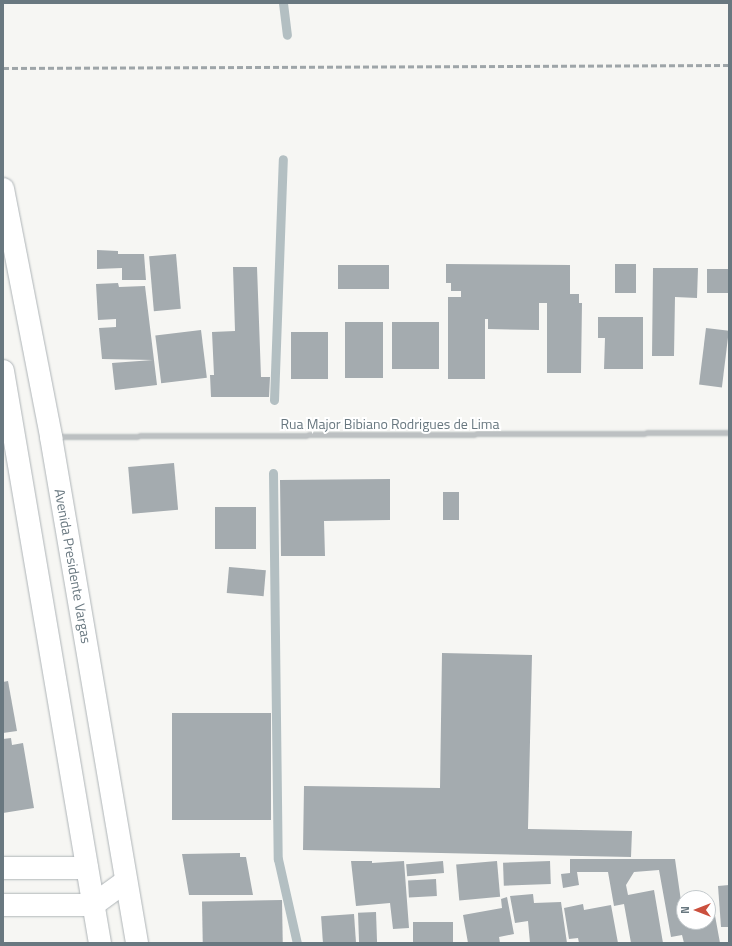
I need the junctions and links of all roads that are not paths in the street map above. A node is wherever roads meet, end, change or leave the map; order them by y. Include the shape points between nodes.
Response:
1 (3, 189) edge
2 (3, 371) edge
3 (729, 434) edge
4 (51, 437) junction
5 (3, 868) edge
6 (87, 868) junction
7 (126, 881) junction
8 (3, 905) edge
9 (93, 905) junction
10 (100, 943) edge
11 (137, 943) edge

1 - 4 main road, Avenida Presidente Vargas
2 - 6 main road
3 - 4 street, Rua Major Bibiano Rodrigues de Lima
4 - 7 main road, Avenida Presidente Vargas
5 - 6 main road
6 - 9 main road
7 - 9 main road
7 - 11 main road, Avenida Presidente Vargas
8 - 9 main road
9 - 10 main road

